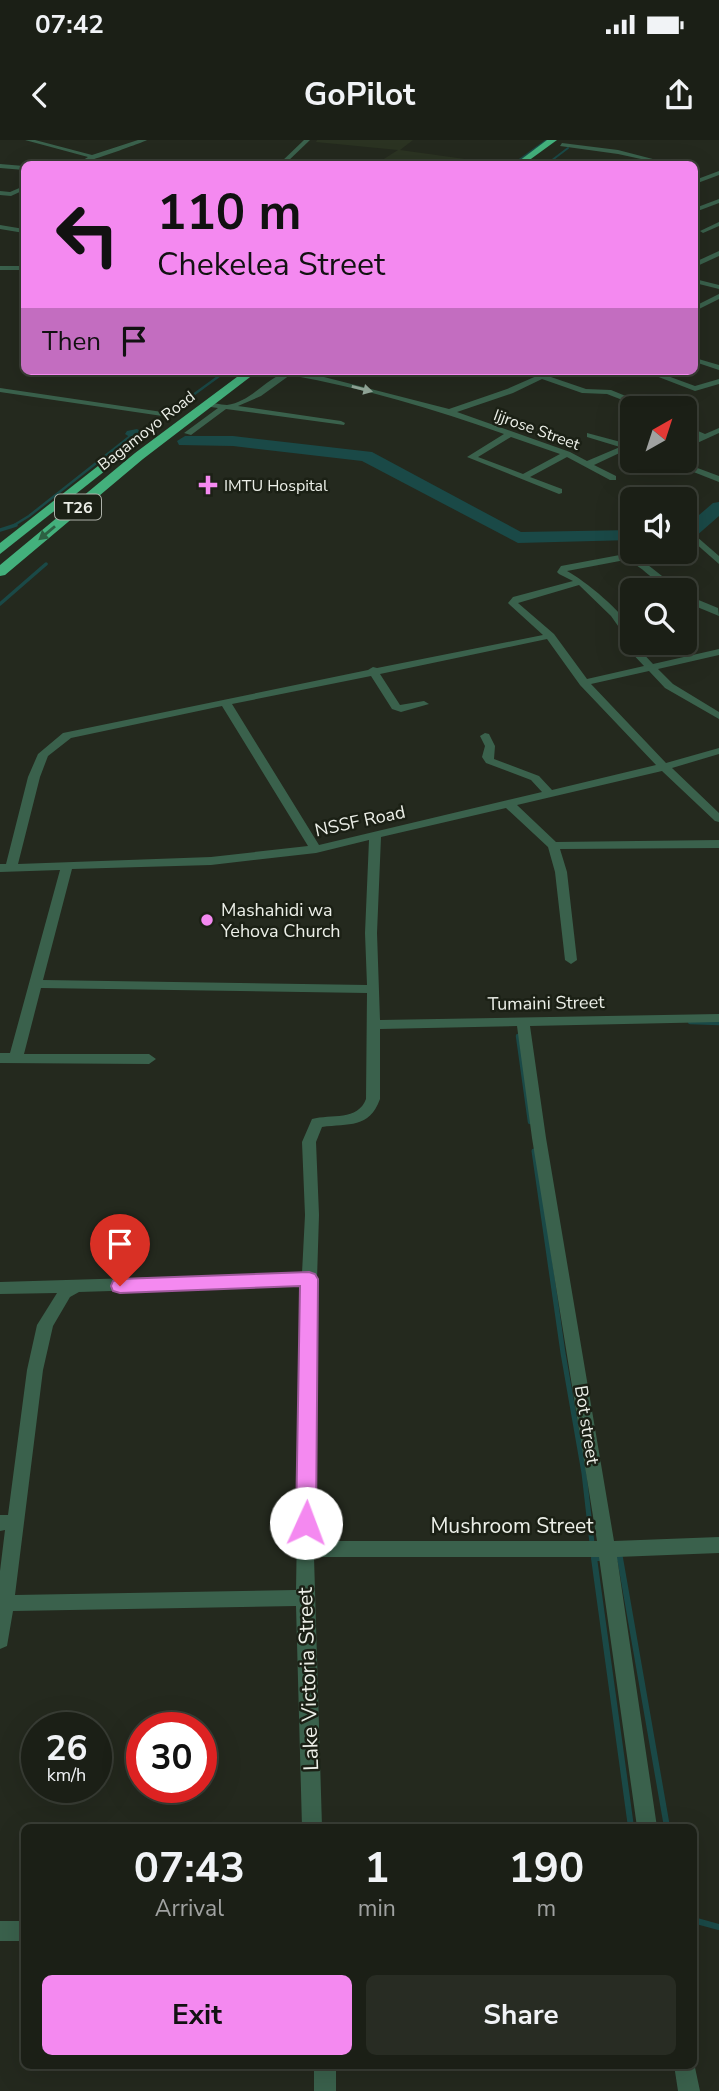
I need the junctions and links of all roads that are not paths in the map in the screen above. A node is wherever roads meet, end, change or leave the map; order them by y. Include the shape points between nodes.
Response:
1 (28, 140) edge
2 (144, 140) edge
3 (307, 140) edge
4 (561, 142) edge
5 (93, 158) junction
6 (86, 161) edge
7 (285, 161) edge
8 (525, 161) edge
9 (539, 161) edge
10 (656, 161) edge
11 (0, 166) edge
12 (21, 168) edge
13 (698, 171) edge
14 (716, 174) edge
15 (698, 182) edge
16 (15, 183) dead end
17 (21, 185) edge
18 (21, 188) edge
19 (0, 193) edge
20 (719, 201) edge
21 (698, 208) edge
22 (698, 209) edge
23 (709, 211) dead end
24 (719, 224) edge
25 (0, 227) edge
26 (21, 230) edge
27 (703, 231) dead end
28 (719, 253) edge
29 (698, 254) edge
30 (711, 257) junction
31 (698, 264) edge
32 (0, 268) edge
33 (21, 268) edge
34 (698, 282) edge
35 (719, 287) edge
36 (719, 296) edge
37 (708, 302) junction
38 (719, 305) edge
39 (698, 307) edge
40 (698, 361) edge
41 (719, 368) edge
42 (227, 375) edge
43 (247, 375) edge
44 (283, 375) edge
45 (304, 375) edge
46 (546, 375) edge
47 (654, 375) edge
48 (542, 377) junction
49 (719, 381) edge
50 (209, 386) dead end
51 (0, 390) edge
52 (620, 396) edge
53 (207, 404) junction
54 (227, 407) junction
55 (174, 411) joint
56 (449, 412) junction
57 (341, 423) dead end
58 (719, 430) edge
59 (188, 433) dead end
60 (697, 433) edge
61 (510, 434) junction
62 (152, 435) junction
63 (590, 435) dead end
64 (705, 436) junction
65 (697, 440) edge
66 (620, 445) edge
67 (620, 452) edge
68 (568, 454) junction
69 (586, 464) junction
70 (697, 471) edge
71 (524, 477) junction
72 (613, 478) dead end
73 (719, 479) edge
74 (559, 491) dead end
75 (697, 540) edge
76 (0, 550) edge
77 (719, 561) edge
78 (0, 572) edge
79 (659, 578) edge
80 (581, 582) junction
81 (697, 603) edge
82 (719, 613) edge
83 (550, 636) junction
84 (719, 652) edge
85 (649, 667) junction
86 (373, 670) junction
87 (584, 684) junction
88 (226, 704) junction
89 (424, 704) dead end
90 (719, 716) edge
91 (485, 736) dead end
92 (719, 751) edge
93 (664, 767) junction
94 (549, 793) junction
95 (509, 804) junction
96 (719, 819) edge
97 (375, 837) junction
98 (719, 844) edge
99 (553, 846) junction
100 (316, 849) junction
101 (66, 867) junction
102 (6, 868) edge
103 (571, 960) dead end
104 (35, 984) junction
105 (374, 989) junction
106 (719, 1018) edge
107 (523, 1024) junction
108 (373, 1025) junction
109 (0, 1058) edge
110 (16, 1058) junction
111 (149, 1059) dead end
112 (309, 1279) junction
113 (76, 1286) junction
114 (0, 1288) edge
115 (8, 1523) edge
116 (719, 1545) edge
117 (306, 1549) junction
118 (607, 1549) junction
119 (305, 1598) junction
120 (4, 1603) junction
121 (0, 1640) edge
122 (312, 1824) edge
123 (647, 1824) edge
124 (0, 1931) edge
125 (21, 1931) edge
126 (325, 2069) edge
127 (686, 2069) edge
128 (325, 2091) edge
129 (689, 2091) edge

1 - 5 street
2 - 5 street
3 - 7 street
4 - 8 highway
4 - 9 highway
4 - 10 street
5 - 6 street
11 - 12 street
13 - 14 street
14 - 15 street
16 - 17 street
18 - 19 street via 11,194
20 - 21 street
22 - 23 street
24 - 27 street
25 - 26 street
28 - 30 street
29 - 30 street
30 - 31 street
32 - 33 street
34 - 35 street
36 - 37 street
37 - 38 street
37 - 39 street
40 - 41 street
42 - 50 highway, Bagamoyo Road
43 - 53 highway, Bagamoyo Road / T26
54 -> 44 street, Ijjrose Street via 258,394
45 -> 56 street, Ijjrose Street
46 - 48 street
47 - 49 street via 695,389
48 - 52 street
48 - 56 street
51 - 55 street
53 - 54 street
53 - 62 highway, Bagamoyo Road / T26
54 - 57 street
54 - 59 street
55 - 62 highway, Bagamoyo Road / T26
56 - 61 street, Ijjrose Street
58 - 64 street
60 - 64 street
61 - 68 street, Ijjrose Street
61 - 71 street via 471,457
62 - 76 highway, Bagamoyo Road / T26
62 -> 78 highway, Bagamoyo Road / T26
63 - 66 street
64 - 65 street
67 - 69 street
68 - 69 street, Ijjrose Street
68 - 71 street
69 - 72 street, Ijjrose Street
70 - 73 street
71 - 74 street
75 - 77 street
79 - 80 street via 625,557 564,568 562,572
80 - 83 street via 514,601
80 - 85 street via 614,614 632,648
81 - 82 street
83 - 86 street
83 - 87 street
84 - 85 street
85 - 87 street
85 - 90 street via 681,695
86 - 88 street
86 - 89 street via 396,707
87 - 93 street
88 - 100 street
88 - 102 street via 88,729 55,742 43,754 34,777
91 - 94 street via 490,761 535,778
92 - 93 street, NSSF Road
93 - 94 street, NSSF Road
93 - 96 street
94 - 95 street, NSSF Road
95 - 97 street, NSSF Road
95 - 99 street
97 - 100 street, NSSF Road
97 - 105 street
98 - 99 street
99 - 103 street via 561,872
100 - 101 street, NSSF Road via 211,861
101 - 102 street, NSSF Road
101 - 104 street
104 - 105 street
104 - 110 street
105 - 108 street
106 - 107 street, Tumaini Street
107 - 108 street, Tumaini Street
107 - 118 street, Bot street
108 - 112 street via 371,1110 351,1119 317,1123 312,1130
109 - 110 street
110 - 111 street
112 - 113 street
112 - 117 street, Lake Victoria Street
113 - 114 street
113 - 115 street via 65,1293 45,1325
115 - 120 street
116 - 118 street, Mushroom Street
117 - 118 street, Mushroom Street
117 - 119 street, Lake Victoria Street
118 - 123 street, Bot street
119 - 120 street
119 - 122 street, Lake Victoria Street
120 - 121 street
124 - 125 street
126 - 128 street
127 - 129 street

